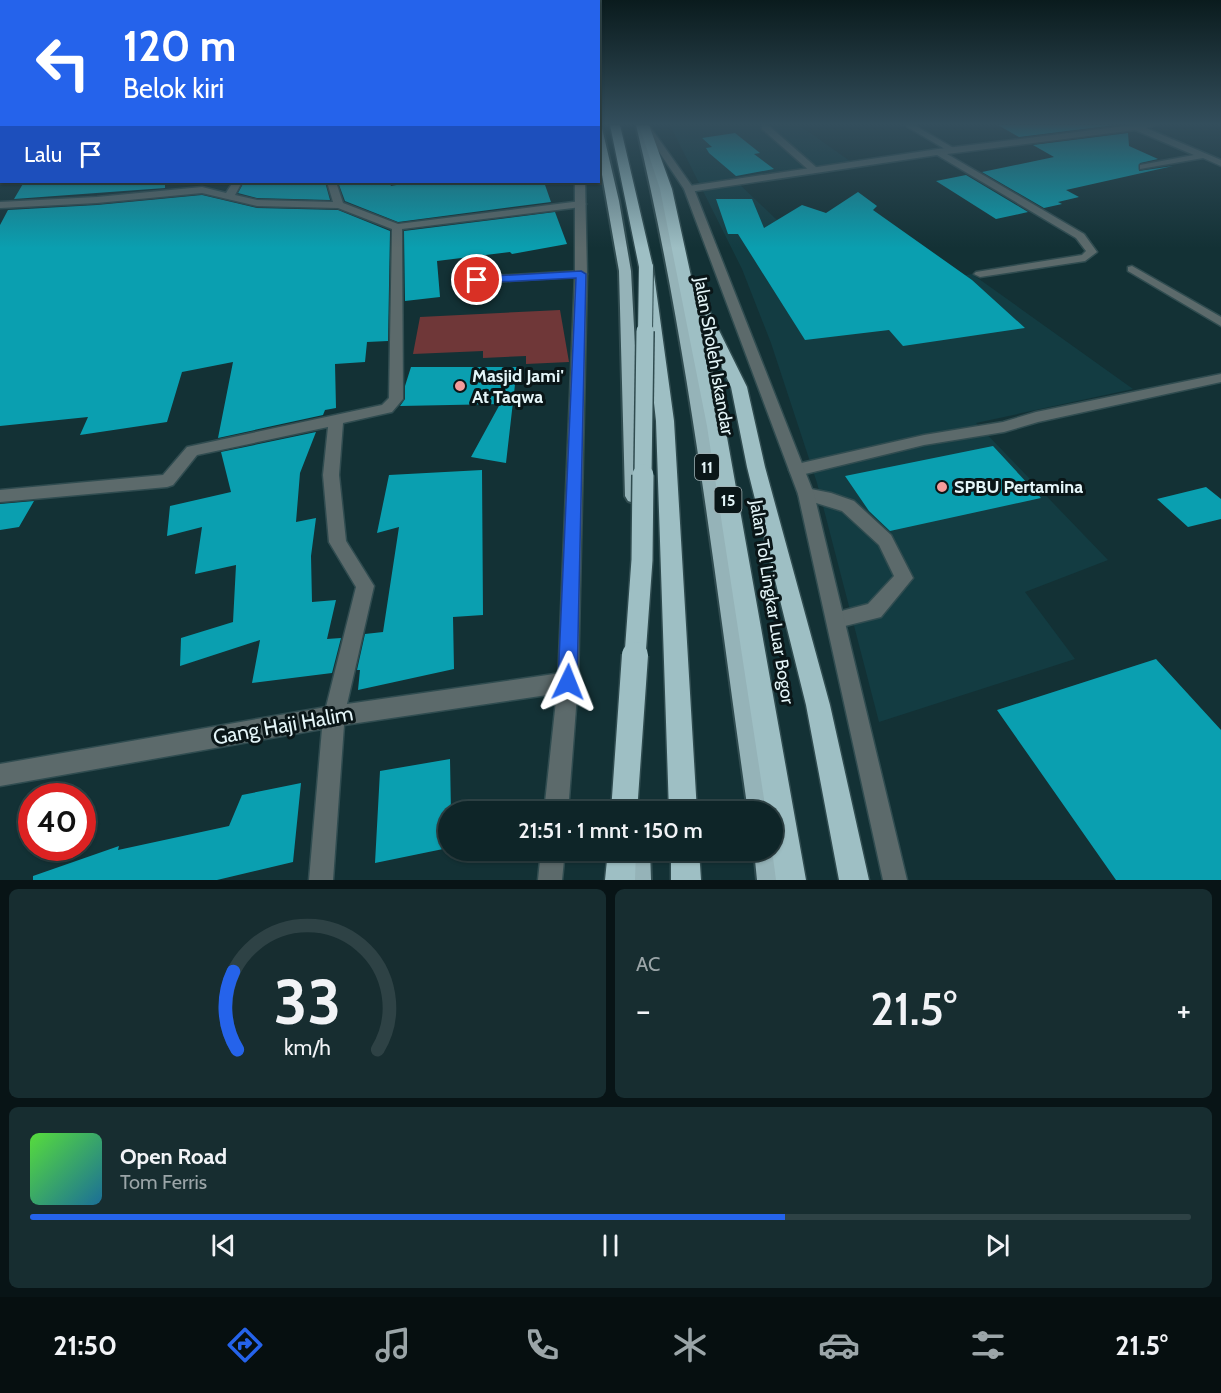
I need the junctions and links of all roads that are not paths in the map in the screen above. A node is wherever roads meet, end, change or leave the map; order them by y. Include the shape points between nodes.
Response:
1 (605, 166) edge
2 (624, 166) edge
3 (652, 166) edge
4 (658, 166) edge
5 (672, 166) edge
6 (810, 166) edge
7 (841, 166) edge
8 (962, 166) edge
9 (1148, 166) edge
10 (1143, 167) dead end
11 (814, 170) junction
12 (236, 183) edge
13 (332, 183) edge
14 (580, 183) edge
15 (688, 189) junction
16 (229, 197) junction
17 (581, 204) junction
18 (4, 205) edge
19 (339, 205) junction
20 (0, 218) edge
21 (397, 227) junction
22 (681, 265) junction
23 (646, 267) junction
24 (1132, 269) dead end
25 (581, 274) junction
26 (980, 274) dead end
27 (477, 280) dead end
28 (1221, 322) edge
29 (1221, 378) edge
30 (336, 420) junction
31 (797, 470) junction
32 (806, 494) junction
33 (0, 496) edge
34 (837, 620) junction
35 (568, 682) junction
36 (334, 716) junction
37 (0, 775) edge
38 (557, 801) edge
39 (625, 801) edge
40 (637, 801) edge
41 (682, 801) edge
42 (759, 801) edge
43 (552, 861) edge
44 (621, 861) edge
45 (637, 861) edge
46 (685, 861) edge
47 (768, 861) edge
48 (321, 880) edge
49 (550, 880) edge
50 (620, 880) edge
51 (637, 880) edge
52 (686, 880) edge
53 (771, 880) edge
54 (791, 880) edge
55 (854, 880) edge
56 (896, 880) edge

1 - 40 highway via 625,271 637,584
2 - 23 highway
3 - 42 highway, Jalan Sholeh Iskandar / 11 via 692,371
4 - 22 highway, Jalan Tol Lingkar Luar Bogor / 15
5 - 15 street
6 - 11 street
7 - 11 street
8 - 26 street via 1080,236 1092,252 1085,258
9 - 10 street
11 - 15 street
12 - 16 street
13 - 19 street
14 - 17 street
15 - 31 street
16 - 18 street via 202,190
16 - 19 street via 257,203
17 - 21 street
17 - 25 street
18 - 20 street
19 - 21 street
21 - 30 street via 396,399 387,409
22 - 54 highway, Jalan Tol Lingkar Luar Bogor / 15 via 716,426
22 - 55 highway via 739,387 818,705
23 - 39 highway, bridge via 642,560
23 - 41 highway, bridge via 665,421
24 - 28 street
25 - 27 street
25 - 35 street
29 - 31 street
30 - 33 street via 192,451 167,481
30 - 36 street via 331,475 338,542 365,586
31 - 32 street
32 - 34 street
32 - 34 street via 848,506 885,540 904,579 874,611
34 - 56 street
35 - 36 street, Gang Haji Halim
35 - 38 street
36 - 37 street, Gang Haji Halim
36 - 48 street
43 - 49 street
44 - 50 highway
45 - 51 highway
46 - 52 highway
47 - 53 highway

